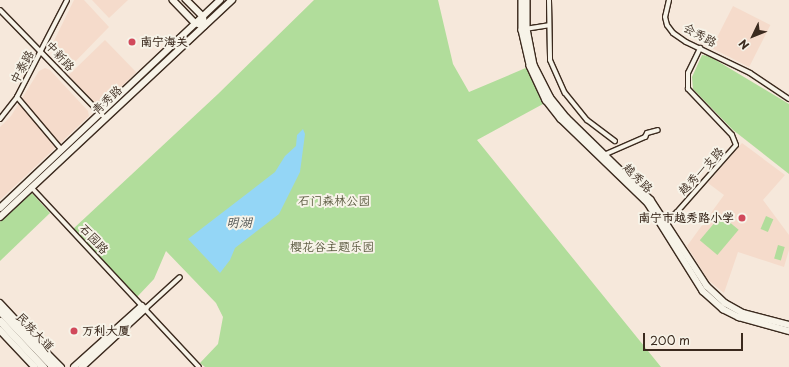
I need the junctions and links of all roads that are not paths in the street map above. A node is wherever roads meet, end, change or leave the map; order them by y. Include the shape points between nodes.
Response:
1 (67, 0) edge
2 (173, 0) edge
3 (186, 0) edge
4 (220, 0) edge
5 (232, 0) edge
6 (522, 0) edge
7 (527, 0) edge
8 (549, 0) edge
9 (669, 0) edge
10 (0, 10) edge
11 (203, 17) junction
12 (195, 23) junction
13 (550, 25) junction
14 (204, 26) junction
15 (525, 29) junction
16 (700, 48) junction
17 (42, 51) junction
18 (17, 97) junction
19 (789, 99) edge
20 (102, 115) junction
21 (0, 119) edge
22 (658, 130) dead end
23 (615, 141) dead end
24 (61, 149) junction
25 (606, 154) junction
26 (30, 187) junction
27 (0, 208) edge
28 (0, 217) edge
29 (665, 223) junction
30 (180, 277) dead end
31 (0, 303) edge
32 (144, 307) junction
33 (0, 311) edge
34 (0, 321) edge
35 (789, 325) edge
36 (0, 330) edge
37 (789, 331) edge
38 (40, 345) junction
39 (35, 367) edge
40 (43, 367) edge
41 (54, 367) edge
42 (61, 367) edge
43 (74, 367) edge
44 (82, 367) edge
45 (198, 367) edge

1 - 17 street, 中泰路
2 - 12 main road
3 - 11 main road
4 - 11 main road, 青秀路
5 - 14 main road, 青秀路
6 - 15 main road, 越秀路
7 - 15 main road, 越秀路
8 - 13 street
9 - 16 street, 会秀路 via 665,17 667,25 686,42
10 - 17 street, 中新路
11 - 12 main road, 青秀路
11 - 14 main road
12 - 14 main road
12 - 20 main road, 青秀路
13 - 15 street
13 - 23 street via 550,60 565,92 587,120
14 - 20 main road, 青秀路
15 - 25 main road, 越秀路 via 534,65 550,97 567,118
15 - 29 main road, 越秀路 via 530,66 546,100 566,124 632,186
16 - 19 street, 会秀路 via 750,73
16 - 29 street, 越秀一支路 via 688,73 688,89 732,135 736,144 728,157
17 - 18 street, 中泰路
17 - 20 street, 中新路
18 - 21 street, 中泰路
18 - 24 street
20 - 24 main road, 青秀路
20 - 26 main road, 青秀路
22 - 25 street
24 - 27 main road, 青秀路
25 - 29 main road, 越秀路 via 637,184
26 - 28 main road, 青秀路
26 - 32 street, 石园路
29 - 35 main road, 越秀路 via 706,284 725,303 743,313
29 - 37 main road, 越秀路 via 703,291 723,309 763,325
30 - 32 street
31 - 38 main road
32 - 43 main road
32 - 44 main road
32 - 45 street, 石园路
33 - 41 highway, 民族大道
34 - 40 highway, 民族大道
36 - 39 main road
38 - 41 highway
38 - 42 main road

